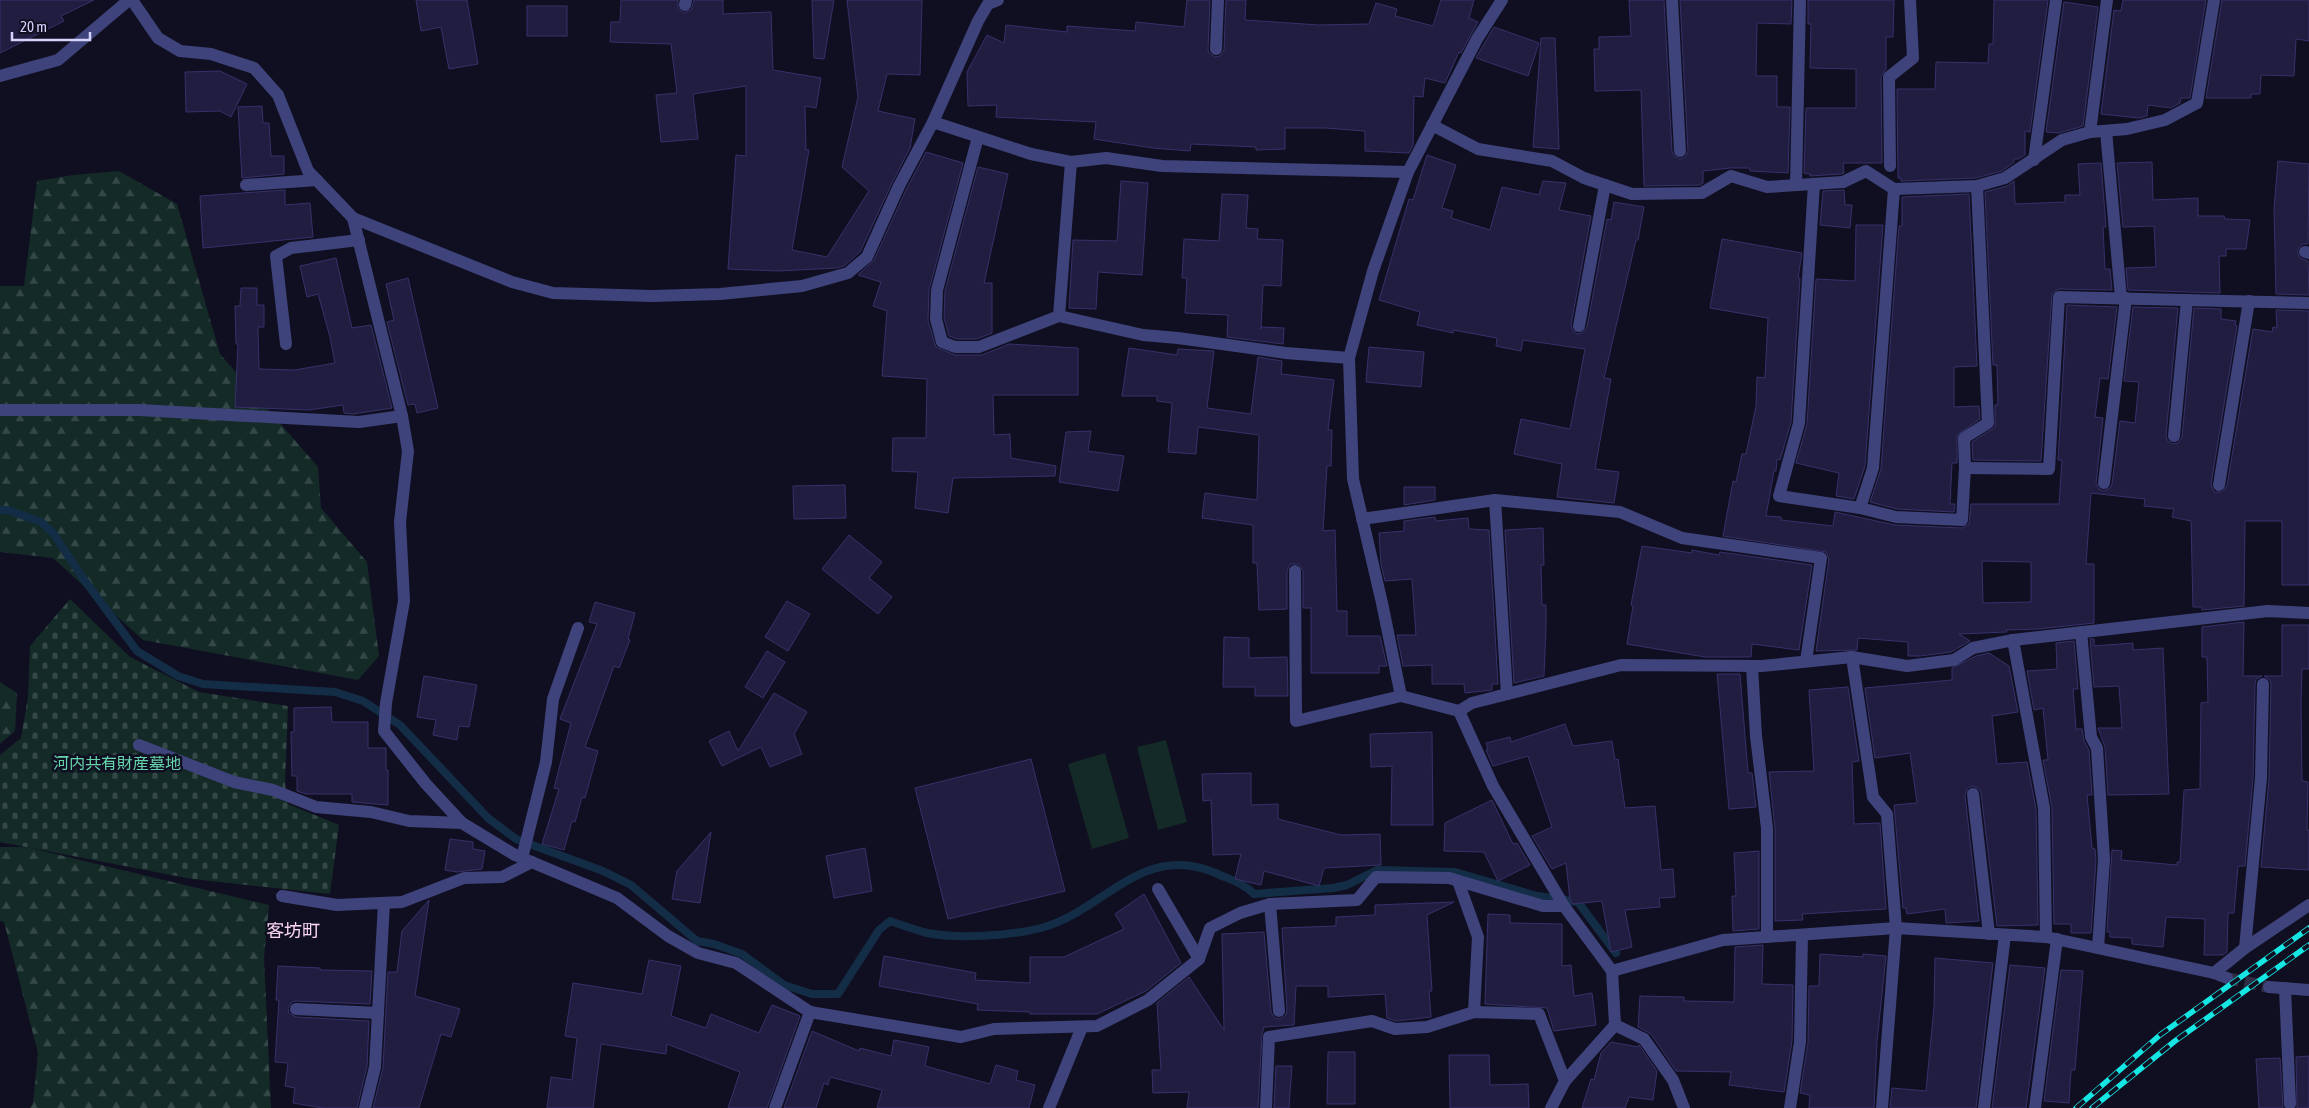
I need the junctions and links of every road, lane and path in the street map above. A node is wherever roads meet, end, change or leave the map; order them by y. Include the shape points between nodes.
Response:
1 (130, 0) edge
2 (1218, 0) edge
3 (1502, 0) edge
4 (1672, 0) edge
5 (1800, 0) edge
6 (1910, 0) edge
7 (2056, 0) edge
8 (2107, 0) edge
9 (2214, 0) edge
10 (991, 1) edge
11 (1216, 49) dead end
12 (0, 76) edge
13 (933, 122) junction
14 (1432, 125) junction
15 (2106, 131) junction
16 (2090, 132) junction
17 (978, 137) junction
18 (1680, 151) dead end
19 (2034, 160) junction
20 (1071, 162) junction
21 (1890, 166) dead end
22 (1408, 172) junction
23 (317, 180) junction
24 (1814, 184) junction
25 (246, 185) dead end
26 (1605, 185) junction
27 (1796, 185) junction
28 (1977, 186) junction
29 (1894, 189) junction
30 (353, 218) junction
31 (359, 240) junction
32 (2124, 298) junction
33 (2187, 300) junction
34 (2249, 301) junction
35 (2309, 303) edge
36 (1059, 316) junction
37 (1579, 326) dead end
38 (286, 344) dead end
39 (1349, 358) junction
40 (0, 410) edge
41 (402, 416) junction
42 (2174, 436) dead end
43 (1965, 468) junction
44 (2104, 483) dead end
45 (2219, 485) dead end
46 (1495, 500) junction
47 (1860, 508) junction
48 (1362, 519) junction
49 (1295, 571) dead end
50 (2309, 613) edge
51 (578, 628) dead end
52 (2081, 632) junction
53 (2013, 640) junction
54 (1852, 657) junction
55 (1806, 661) junction
56 (1752, 666) junction
57 (2263, 684) dead end
58 (1507, 694) junction
59 (1400, 696) junction
60 (1460, 711) junction
61 (138, 745) dead end
62 (1972, 794) dead end
63 (462, 822) junction
64 (527, 860) junction
65 (1458, 881) junction
66 (1158, 890) dead end
67 (282, 896) dead end
68 (384, 903) junction
69 (1270, 904) junction
70 (2309, 905) edge
71 (1564, 906) junction
72 (1896, 928) junction
73 (1989, 934) junction
74 (1802, 935) junction
75 (2005, 935) junction
76 (1767, 937) junction
77 (2052, 938) junction
78 (2098, 948) junction
79 (2245, 948) junction
80 (1199, 960) junction
81 (1612, 971) junction
82 (2214, 973) junction
83 (2227, 978) tunnel mouth
84 (2269, 987) tunnel mouth
85 (2285, 988) junction
86 (2309, 990) edge
87 (296, 1009) dead end
88 (1279, 1011) dead end
89 (810, 1012) junction
90 (1474, 1012) junction
91 (378, 1013) junction
92 (1616, 1025) junction
93 (1082, 1027) junction
94 (1565, 1081) junction
95 (2290, 1104) dead end
96 (365, 1108) edge
97 (775, 1108) edge
98 (1049, 1108) edge
99 (1266, 1108) edge
100 (1551, 1108) edge
101 (1684, 1108) edge
102 (1790, 1108) edge
103 (1882, 1108) edge
104 (1984, 1108) edge
105 (2035, 1108) edge

1 - 12 street via 58,60
1 - 23 street via 158,38 180,51 211,54 254,68 278,96 308,171
2 - 11 street
3 - 14 street via 1477,39
4 - 18 street
5 - 27 street
6 - 21 street via 1912,58 1890,77
7 - 19 street
8 - 16 street
9 - 15 street via 2197,103 2165,120
10 - 13 street via 978,20
13 - 17 street
13 - 30 street via 867,257 848,273 802,286 720,294 652,296 553,293 512,282
14 - 22 street
14 - 26 street via 1478,149 1552,162
15 - 16 street
15 - 32 street
16 - 19 street via 2062,140
17 - 20 street via 1031,154
17 - 36 street via 937,290 936,319 942,342 955,347 979,347
19 - 28 street via 2005,178
20 - 22 street via 1106,158 1162,166
20 - 36 street
22 - 39 street via 1373,271
23 - 25 street
23 - 30 street
24 - 27 street
24 - 29 street via 1843,182 1866,172
24 - 47 street via 1799,423 1779,496
26 - 27 street via 1632,194 1702,193 1731,176 1767,186
26 - 37 street
28 - 29 street
28 - 43 street via 1988,423 1964,438
29 - 47 street via 1873,468
30 - 31 street
31 - 38 street via 291,248 276,256
31 - 41 street
32 - 33 street
32 - 43 street via 2059,297 2049,469
32 - 44 street
33 - 34 street
33 - 42 street
34 - 35 street
34 - 45 street
36 - 39 street via 1143,336
39 - 48 street via 1353,479
40 - 41 street via 138,410 359,422
41 - 63 street via 408,452 400,522 404,602 384,731 426,784
43 - 47 street via 1962,520 1896,517
46 - 48 street
46 - 55 street via 1620,512 1682,538 1821,558
46 - 58 street
48 - 59 street
49 - 59 street via 1296,721
50 - 52 street via 2268,611
51 - 64 street via 553,699 546,762
52 - 53 street
52 - 78 street via 2091,737 2096,748 2104,859
53 - 54 street via 1974,648 1954,660 1907,666
53 - 77 street via 2044,808
54 - 55 street
54 - 72 street via 1873,797 1887,814
55 - 56 street
56 - 58 street via 1621,665
56 - 76 street via 1768,828
57 - 79 street via 2261,778
58 - 60 street via 1472,703
59 - 60 street
60 - 71 street via 1493,786
61 - 63 street via 234,782 274,790 316,807 371,812 409,821
62 - 73 street
63 - 64 street
64 - 68 street via 502,877 464,878 402,902
64 - 89 street via 616,898 668,936 698,953 736,963
65 - 69 street via 1449,878 1376,877 1358,900
65 - 71 street via 1543,906
65 - 90 street via 1478,937
66 - 80 street
67 - 68 street via 337,905
68 - 91 street
69 - 80 street via 1240,913 1210,928
69 - 88 street
70 - 79 street
71 - 81 street
72 - 73 street
72 - 74 street
72 - 103 street
73 - 75 street
74 - 76 street
74 - 102 street via 1800,1042
75 - 77 street
75 - 104 street
76 - 81 street via 1723,940
77 - 78 street
77 - 105 street
78 - 82 street
79 - 82 street
80 - 93 street via 1148,1000 1096,1026
81 - 92 street
82 - 83 street
84 - 85 street
85 - 86 street
85 - 95 street
87 - 91 street
89 - 93 street via 961,1037 994,1029
89 - 97 street
90 - 94 street via 1539,1014
90 - 99 street via 1427,1027 1395,1029 1372,1021 1269,1037
91 - 96 street via 376,1067
92 - 94 street
92 - 101 street via 1644,1039 1673,1080
93 - 98 street
94 - 100 street

